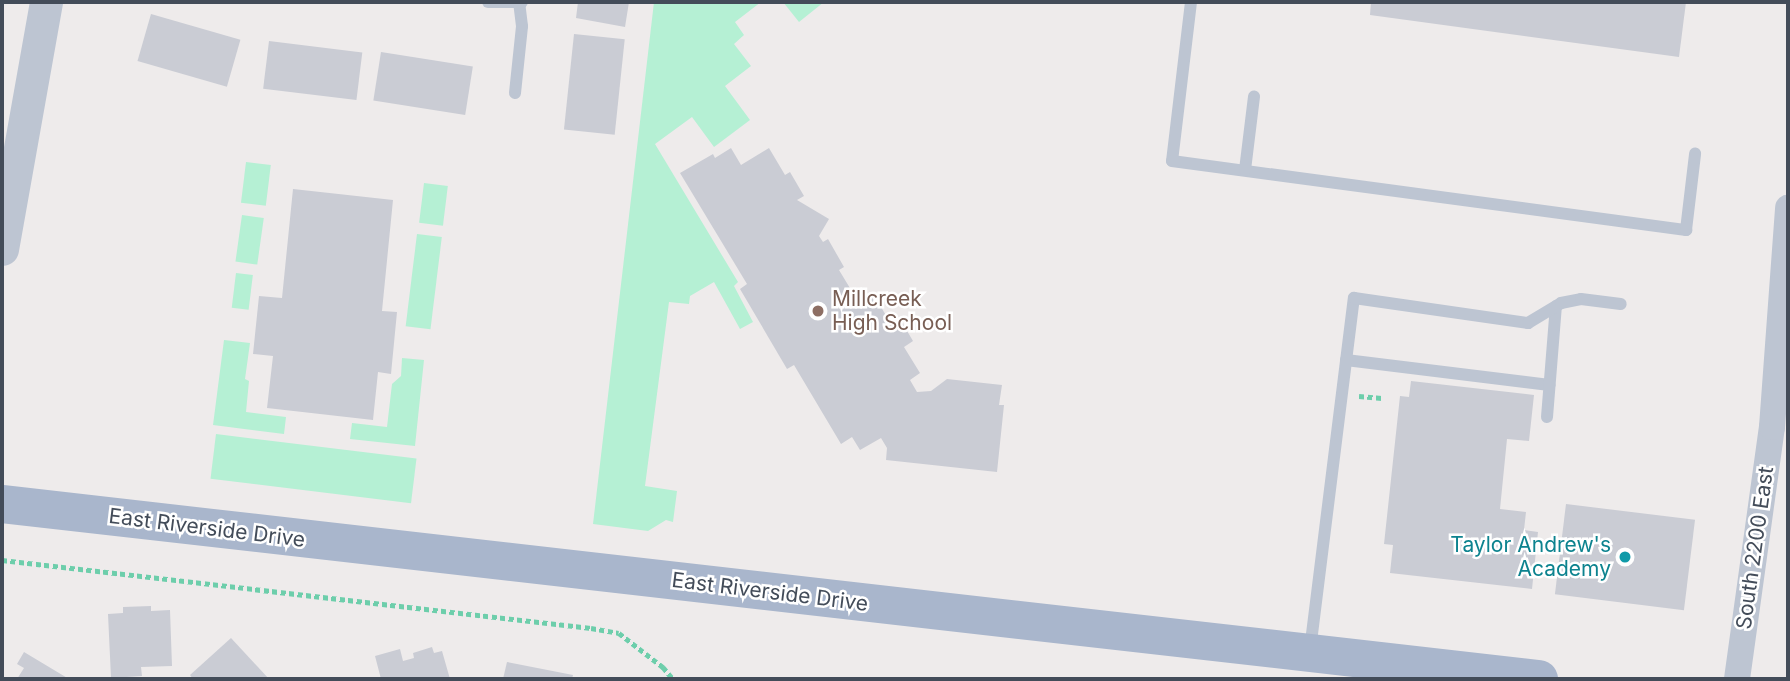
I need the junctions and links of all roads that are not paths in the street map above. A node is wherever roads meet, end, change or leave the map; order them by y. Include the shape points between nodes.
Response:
1 (46, 2) edge
2 (488, 2) edge
3 (521, 2) edge
4 (1191, 2) edge
5 (515, 93) dead end
6 (1254, 97) dead end
7 (1695, 154) dead end
8 (1245, 170) junction
9 (1788, 208) edge
10 (2, 249) edge
11 (1621, 304) dead end
12 (1556, 306) junction
13 (1346, 360) junction
14 (1549, 385) junction
15 (1547, 417) dead end
16 (2, 505) edge
17 (1309, 654) junction
18 (1539, 679) edge
19 (1737, 679) edge

1 - 10 street
2 - 3 lane
3 - 5 lane
4 - 8 lane via 1172,161
6 - 8 lane
7 - 8 lane via 1686,230
9 - 19 street, South 2200 East via 1772,427
11 - 12 lane via 1581,299
12 - 13 lane via 1528,323 1354,298
12 - 14 lane
13 - 14 lane
13 - 17 lane
14 - 15 lane
16 - 17 main road, East Riverside Drive
17 - 18 main road, East Riverside Drive

